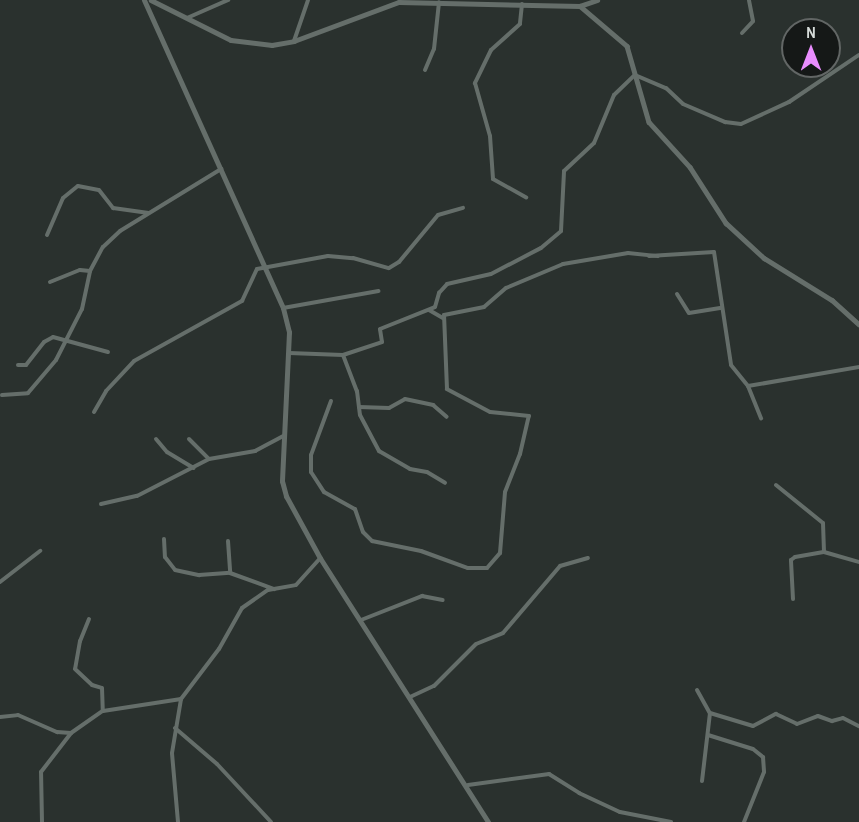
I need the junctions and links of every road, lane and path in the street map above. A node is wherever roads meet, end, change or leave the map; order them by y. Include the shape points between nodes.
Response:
1 (144, 0) edge
2 (151, 0) edge
3 (228, 0) edge
4 (308, 0) edge
5 (597, 0) edge
6 (749, 0) edge
7 (440, 2) junction
8 (506, 2) edge
9 (522, 4) junction
10 (580, 6) junction
11 (187, 19) junction
12 (742, 33) dead end
13 (294, 41) junction
14 (859, 55) edge
15 (425, 70) dead end
16 (635, 75) junction
17 (221, 168) junction
18 (526, 197) dead end
19 (463, 208) dead end
20 (150, 214) junction
21 (47, 235) dead end
22 (649, 256) dead end
23 (658, 256) junction
24 (265, 265) junction
25 (90, 271) junction
26 (50, 282) dead end
27 (378, 291) dead end
28 (677, 294) dead end
29 (283, 308) junction
30 (722, 308) junction
31 (429, 310) junction
32 (443, 318) junction
33 (859, 324) edge
34 (66, 339) junction
35 (108, 352) dead end
36 (289, 353) junction
37 (343, 355) junction
38 (18, 365) dead end
39 (859, 367) edge
40 (748, 386) junction
41 (2, 395) dead end
42 (331, 401) dead end
43 (359, 407) junction
44 (94, 412) dead end
45 (447, 417) dead end
46 (761, 419) dead end
47 (283, 436) junction
48 (156, 439) dead end
49 (189, 440) dead end
50 (209, 459) junction
51 (194, 468) junction
52 (445, 483) dead end
53 (776, 485) dead end
54 (101, 504) dead end
55 (164, 539) dead end
56 (228, 541) dead end
57 (40, 551) dead end
58 (824, 552) junction
59 (320, 558) junction
60 (588, 558) dead end
61 (859, 562) edge
62 (230, 573) junction
63 (0, 582) edge
64 (275, 589) junction
65 (793, 599) dead end
66 (443, 600) dead end
67 (89, 619) dead end
68 (361, 620) junction
69 (697, 690) dead end
70 (410, 697) junction
71 (180, 699) junction
72 (103, 711) junction
73 (710, 712) junction
74 (0, 717) edge
75 (859, 726) edge
76 (175, 728) junction
77 (71, 733) junction
78 (708, 735) junction
79 (702, 782) dead end
80 (468, 785) junction
81 (42, 822) edge
82 (178, 822) edge
83 (271, 822) edge
84 (488, 822) edge
85 (671, 822) edge
86 (744, 822) edge

1 - 17 main road
2 - 11 street
3 - 11 street
4 - 13 street
5 - 10 street
6 - 12 street via 753,21
7 - 8 street
7 - 13 street via 389,5
7 - 15 street via 434,49
8 - 9 street
9 - 10 street
9 - 18 street via 520,24 491,50 475,83 490,136 494,178
10 - 16 street via 627,46
11 - 13 street via 242,43 272,45
14 - 16 street via 789,102 741,124 725,123 683,104 666,88
16 - 31 street via 614,95 594,143 564,171 562,223 556,236 542,248 491,274 447,284 439,293 435,308
16 - 33 street via 649,122 690,167 726,223 755,251 832,300
17 - 20 street
17 - 24 main road
19 - 24 street via 438,216 399,262 389,268 328,256
20 - 21 street via 113,208 99,190 78,186 63,198
20 - 25 street via 103,247
22 - 23 street
23 - 30 street via 714,252
23 - 32 street via 628,253 563,264 506,288 484,307 448,313
24 - 29 main road
24 - 44 street via 253,273 242,301 134,361 106,391
25 - 26 street via 80,270
25 - 34 street via 82,309
27 - 29 street
28 - 30 street via 689,313
29 - 36 main road
30 - 40 street via 731,365
31 - 32 street
31 - 37 street via 380,329 382,342
32 - 42 street via 446,384 451,392 490,412 529,416 505,492 500,553 487,568 468,568 421,551 372,541 363,532 355,509 324,492 310,472 311,455
34 - 35 street
34 - 38 street via 49,337 26,364
34 - 41 street via 56,360 28,393
36 - 37 street
36 - 47 main road
37 - 43 street
39 - 40 street
40 - 46 street
43 - 45 street via 390,408 409,399 433,405
43 - 52 street via 382,454
47 - 50 street via 247,453
47 - 59 main road via 282,481 286,496
48 - 51 street via 167,452
49 - 50 street
50 - 51 street
51 - 54 street via 137,496
53 - 58 street via 824,523
55 - 62 street via 165,557 175,570 199,575
56 - 62 street
57 - 63 street
58 - 61 street
58 - 65 street via 791,560
59 - 64 street via 296,585
59 - 68 main road
60 - 70 street via 560,566 503,633 476,644 434,686
62 - 64 street
64 - 71 street via 260,594 242,608 219,649
66 - 68 street via 423,596
67 - 72 street via 75,669 92,686 102,688
68 - 70 main road
69 - 73 street
70 - 80 main road
71 - 72 street
71 - 76 street
72 - 77 street
73 - 75 street via 753,726 777,714 796,724 818,716 832,721 843,718
73 - 78 street
74 - 77 street via 18,715 57,732
76 - 82 street via 172,784
76 - 83 street via 217,764
77 - 81 street via 41,772
78 - 79 street
78 - 86 street via 753,749 764,757 764,772
80 - 84 main road
80 - 85 street via 549,774 620,812

